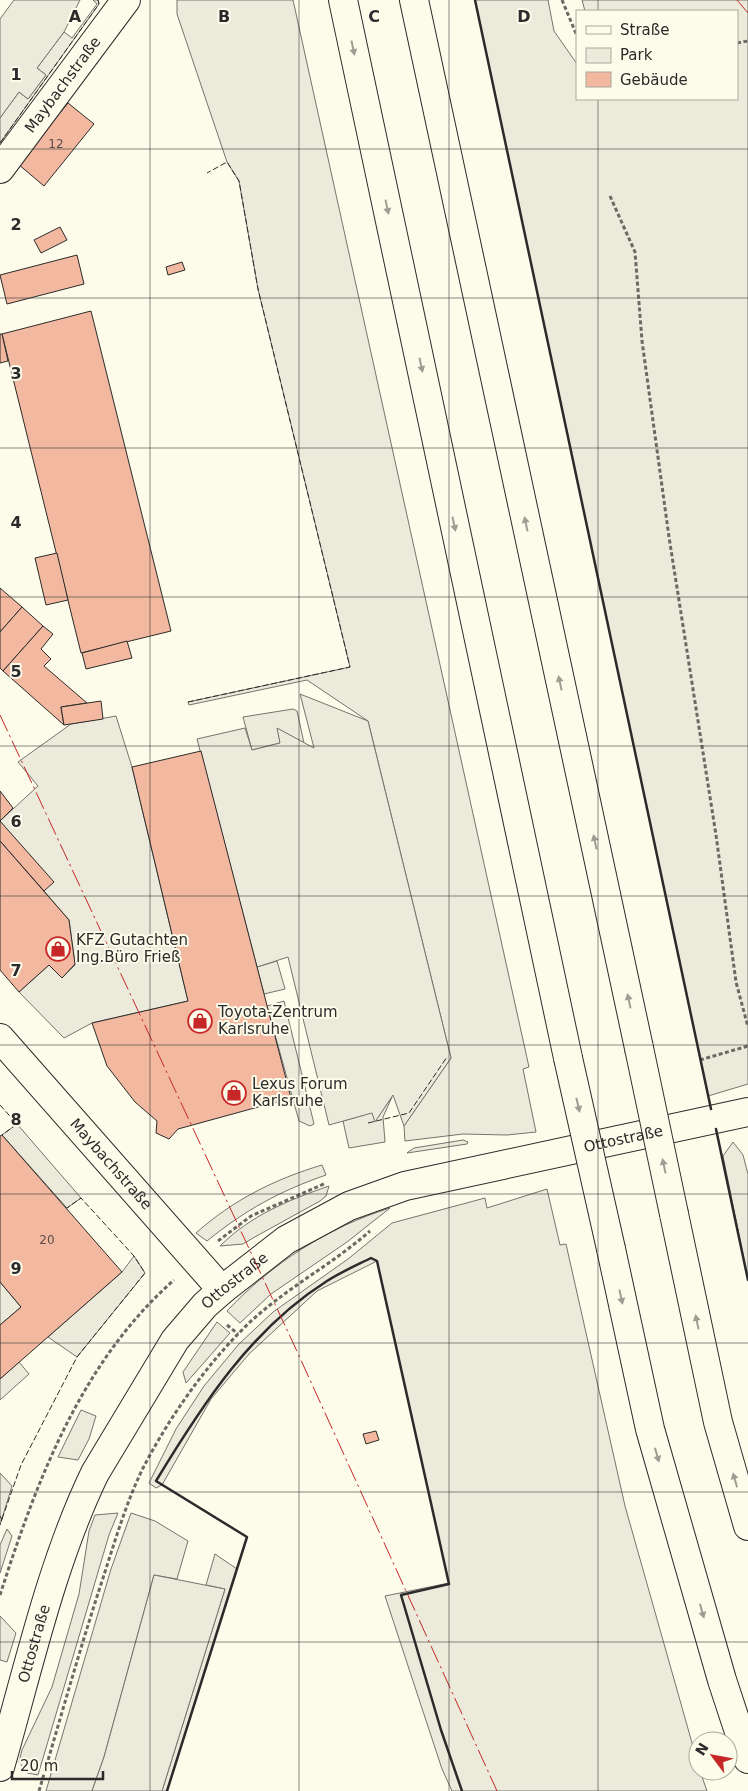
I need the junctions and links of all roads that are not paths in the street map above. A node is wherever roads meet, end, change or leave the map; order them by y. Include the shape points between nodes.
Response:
1 (126, 0) edge
2 (342, 0) edge
3 (414, 0) edge
4 (0, 169) edge
5 (0, 1038) edge
6 (748, 1112) edge
7 (222, 1290) junction
8 (748, 1526) edge
9 (748, 1759) edge
10 (0, 1767) edge

1 - 4 main road, Maybachstraße
2 -> 9 main road, bridge via 650,1429
8 -> 3 main road, bridge via 718,1422
5 - 7 main road, Maybachstraße
6 - 7 main road, Ottostraße via 405,1186 349,1206 286,1240
7 - 10 main road, Ottostraße via 175,1340 85,1495 46,1607

